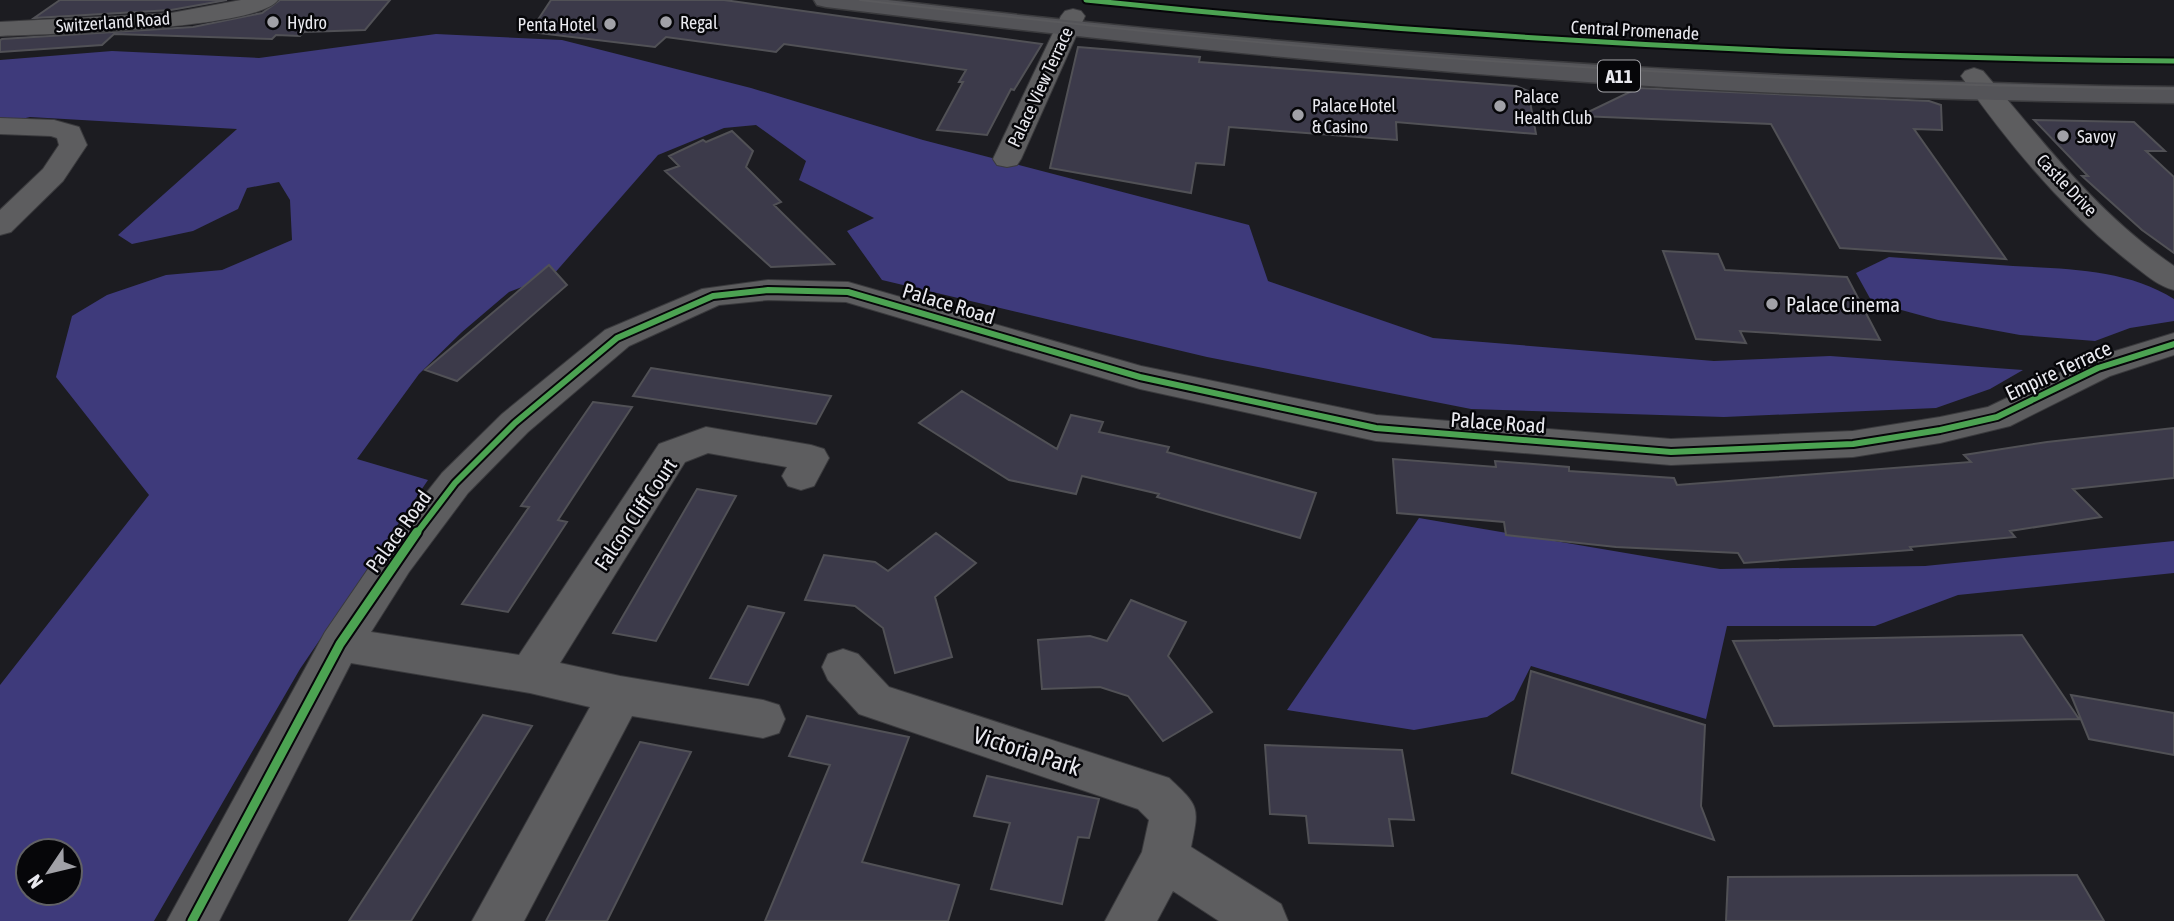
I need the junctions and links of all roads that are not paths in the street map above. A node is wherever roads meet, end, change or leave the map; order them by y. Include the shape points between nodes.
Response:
1 (266, 0) edge
2 (826, 0) edge
3 (933, 0) edge
4 (1070, 23) junction
5 (0, 29) edge
6 (2174, 79) edge
7 (1981, 85) junction
8 (2174, 94) edge
9 (2, 126) dead end
10 (1007, 159) dead end
11 (0, 226) edge
12 (2174, 280) edge
13 (2174, 344) edge
14 (1997, 417) joint
15 (801, 476) dead end
16 (340, 644) junction
17 (843, 667) dead end
18 (530, 675) junction
19 (620, 695) junction
20 (763, 719) dead end
21 (1165, 858) junction
22 (192, 921) edge
23 (497, 921) edge
24 (1130, 921) edge
25 (1263, 921) edge

1 - 5 street, Switzerland Road via 211,14 159,20
2 - 4 main road, A11
3 - 4 main road, A11
4 - 7 main road, A11 via 1320,55 1547,72 1692,81
4 - 10 street, Palace View Terrace
6 - 7 main road, A11
7 - 8 main road, A11
7 - 12 street, Castle Drive via 2080,200
9 - 11 street via 54,128 69,133 74,145 53,175
13 - 14 street, Empire Terrace via 2098,368
14 - 16 street, Palace Road via 1853,444 1671,452 1376,428 1140,377 848,292 768,290 713,296 617,338 515,423 455,483
15 - 18 street, Falcon Cliff Court via 811,458 706,440 672,453
16 - 18 street
16 - 22 street, Palace Road
17 - 21 street, Victoria Park via 874,701 1153,793 1174,813
18 - 19 street
19 - 20 street
19 - 23 street
21 - 24 street, Victoria Park
21 - 25 street

